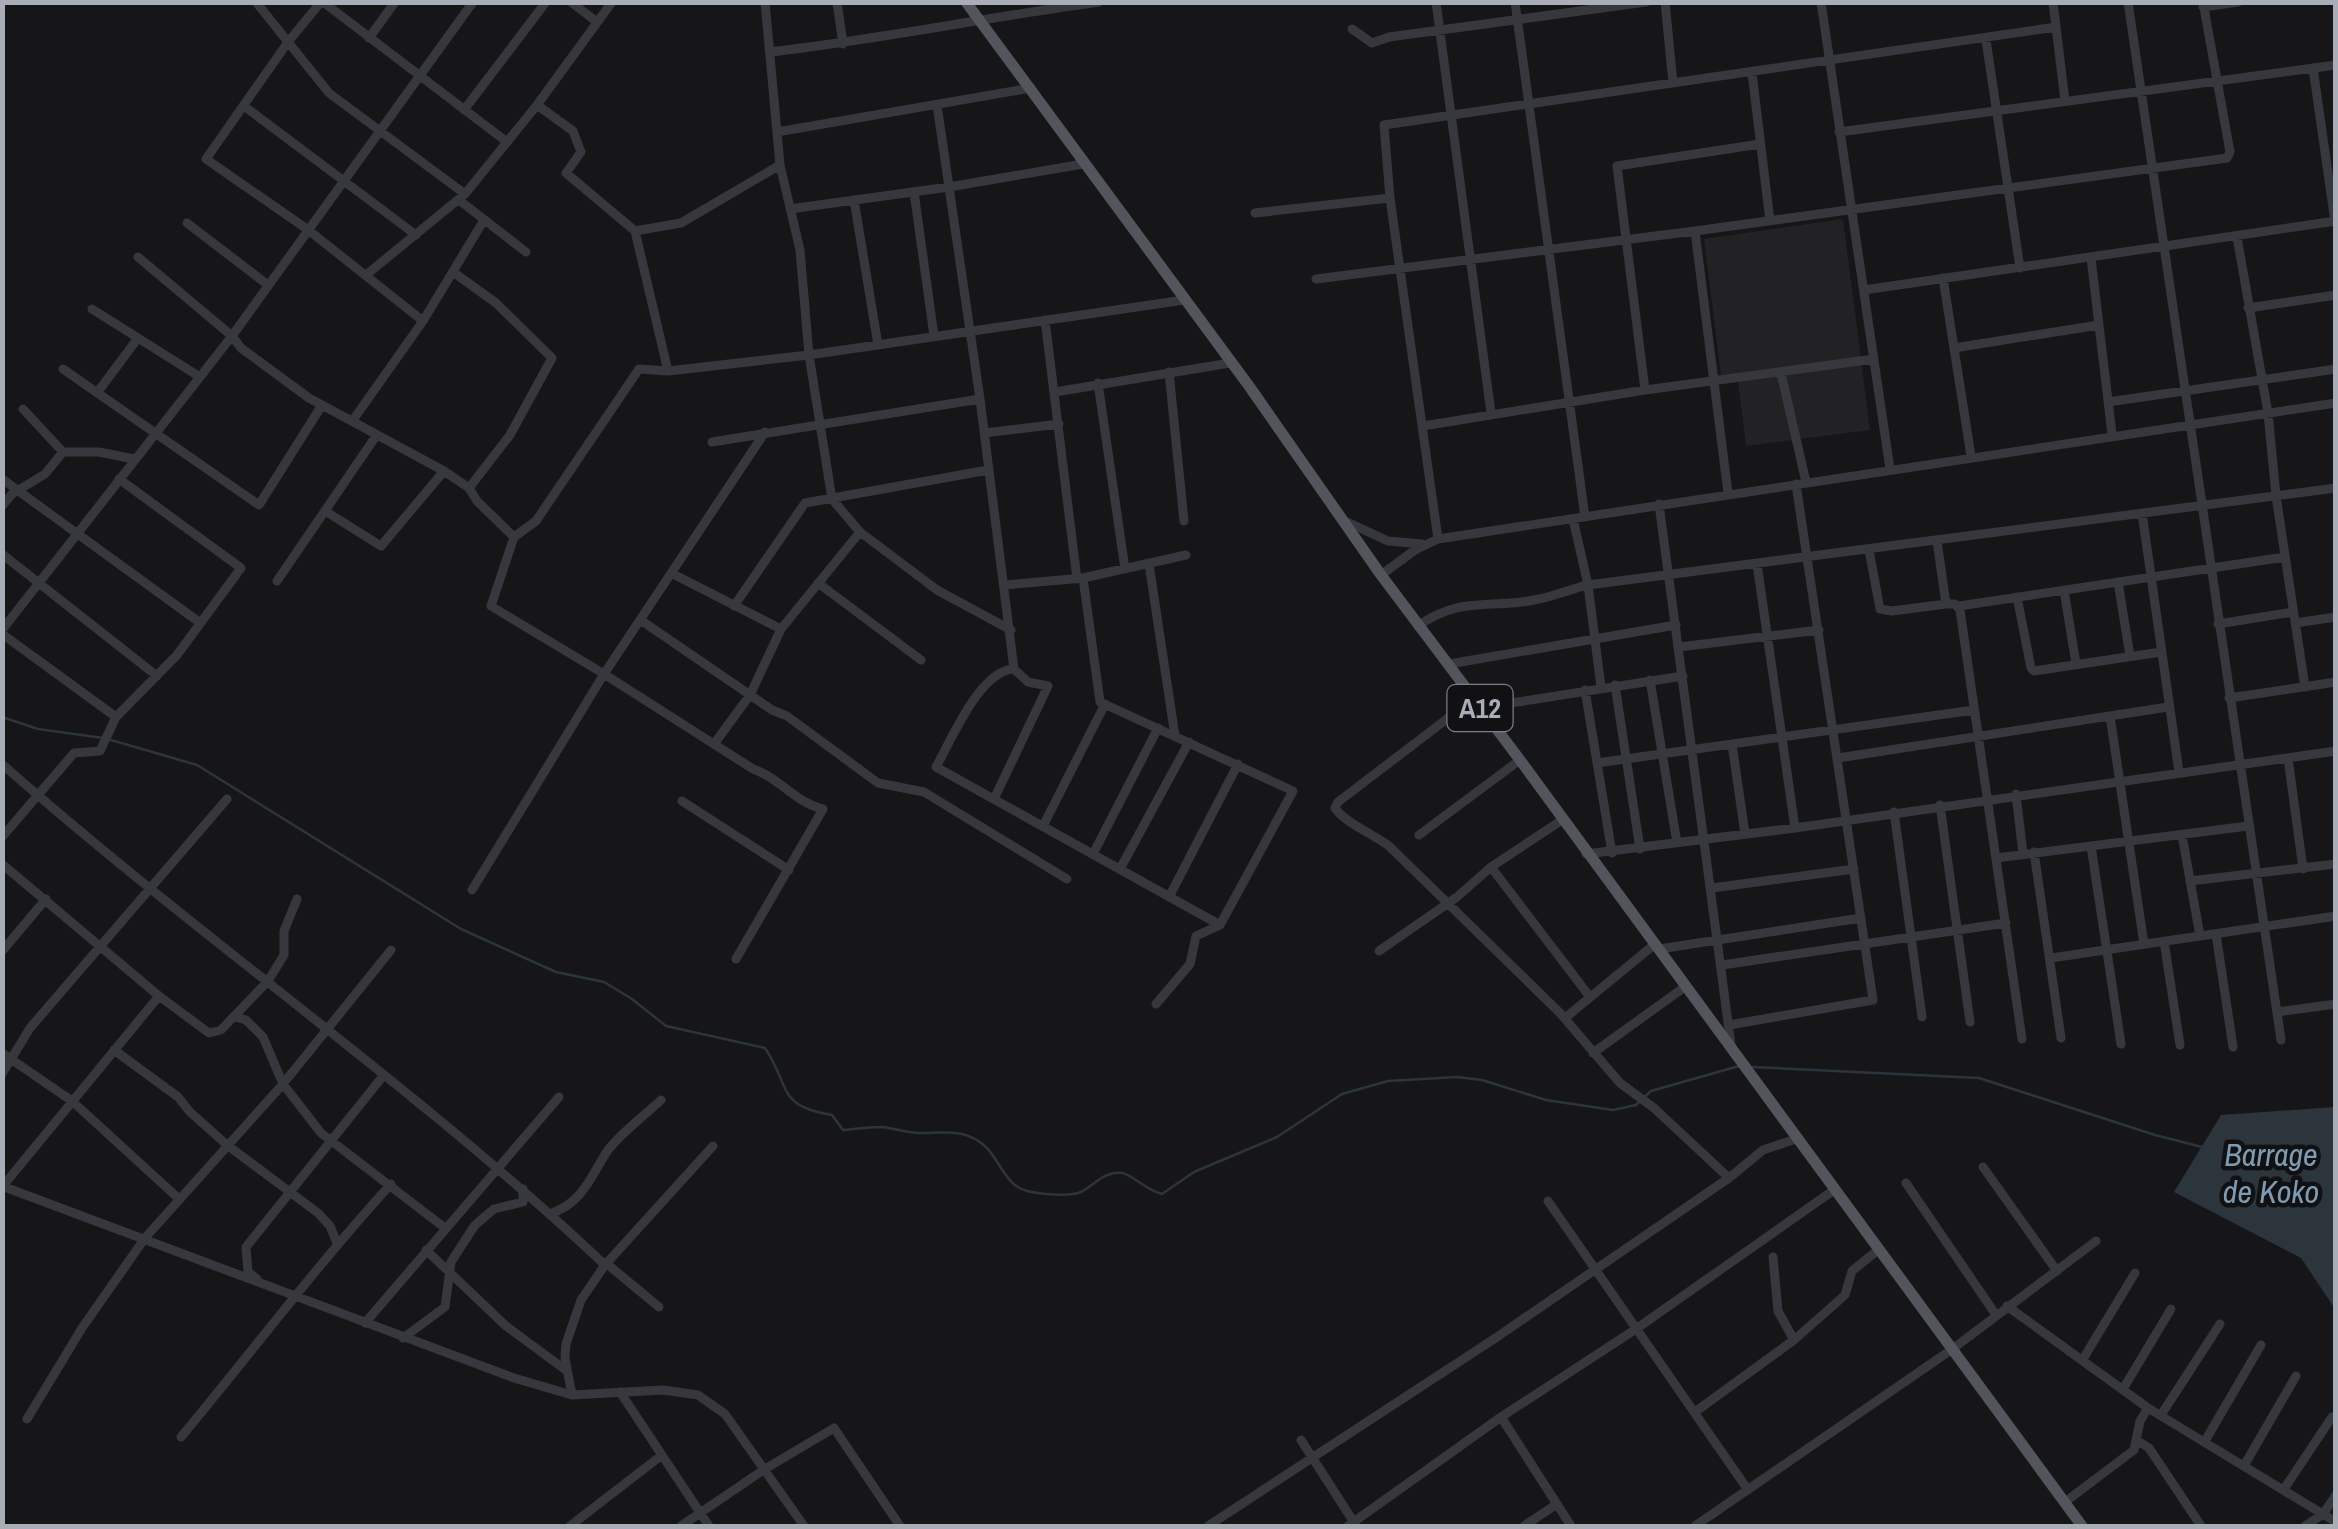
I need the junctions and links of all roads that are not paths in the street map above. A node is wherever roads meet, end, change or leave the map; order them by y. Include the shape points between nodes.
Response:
1 (256, 2) edge
2 (322, 2) edge
3 (394, 2) edge
4 (473, 2) edge
5 (546, 2) edge
6 (571, 2) edge
7 (612, 2) edge
8 (765, 2) edge
9 (837, 2) edge
10 (966, 2) edge
11 (1099, 2) edge
12 (1436, 2) edge
13 (1516, 2) edge
14 (1646, 2) edge
15 (1665, 2) edge
16 (1821, 2) edge
17 (2054, 2) edge
18 (2128, 2) edge
19 (2238, 2) edge
20 (2203, 4) edge
21 (1593, 6) edge
22 (978, 19) junction
23 (1518, 20) junction
24 (598, 22) junction
25 (2056, 28) junction
26 (1352, 29) dead end
27 (1441, 32) junction
28 (369, 38) junction
29 (1986, 40) junction
30 (288, 42) junction
31 (842, 44) junction
32 (770, 52) junction
33 (1829, 61) junction
34 (2336, 66) edge
35 (2313, 68) junction
36 (1752, 72) junction
37 (419, 76) junction
38 (2216, 82) junction
39 (1673, 83) junction
40 (1031, 88) junction
41 (2140, 91) junction
42 (2065, 101) junction
43 (1527, 104) junction
44 (537, 105) junction
45 (937, 105) junction
46 (244, 106) junction
47 (464, 110) junction
48 (1997, 110) junction
49 (1451, 116) junction
50 (380, 128) junction
51 (777, 132) junction
52 (1838, 132) junction
53 (507, 142) junction
54 (1760, 144) junction
55 (1083, 164) junction
56 (780, 165) junction
57 (2154, 167) junction
58 (342, 180) junction
59 (949, 188) junction
60 (2008, 188) junction
61 (914, 192) junction
62 (462, 197) junction
63 (1390, 198) junction
64 (854, 200) junction
65 (790, 208) junction
66 (1852, 209) junction
67 (1254, 212) dead end
68 (484, 220) junction
69 (1770, 221) junction
70 (2335, 222) edge
71 (186, 223) dead end
72 (307, 229) junction
73 (636, 231) junction
74 (1696, 231) junction
75 (416, 235) junction
76 (2237, 238) junction
77 (1628, 240) junction
78 (2165, 248) junction
79 (1548, 250) junction
80 (526, 252) dead end
81 (138, 257) dead end
82 (1471, 258) junction
83 (2090, 258) junction
84 (1400, 267) junction
85 (2020, 268) junction
86 (453, 272) junction
87 (366, 275) junction
88 (1943, 278) junction
89 (1316, 279) dead end
90 (268, 284) junction
91 (1864, 290) junction
92 (2336, 296) edge
93 (1184, 300) junction
94 (2248, 308) junction
95 (92, 309) dead end
96 (1046, 320) junction
97 (423, 321) junction
98 (2098, 324) junction
99 (970, 331) junction
100 (232, 336) junction
101 (934, 336) junction
102 (138, 338) junction
103 (878, 345) junction
104 (1954, 348) junction
105 (809, 356) junction
106 (1874, 359) junction
107 (1230, 363) junction
108 (63, 369) dead end
109 (2336, 369) edge
110 (668, 371) junction
111 (1169, 372) junction
112 (1781, 373) junction
113 (200, 377) junction
114 (2262, 381) junction
115 (1714, 382) junction
116 (1098, 383) junction
117 (1645, 390) junction
118 (97, 392) junction
119 (1055, 392) junction
120 (2184, 392) junction
121 (980, 399) junction
122 (1569, 402) junction
123 (2108, 402) junction
124 (2336, 402) edge
125 (322, 405) junction
126 (22, 409) dead end
127 (2268, 412) junction
128 (1492, 413) junction
129 (352, 420) junction
130 (818, 424) junction
131 (1058, 424) junction
132 (2188, 424) junction
133 (1424, 426) junction
134 (765, 432) junction
135 (156, 433) junction
136 (984, 434) junction
137 (2112, 434) junction
138 (376, 436) junction
139 (712, 442) dead end
140 (63, 452) junction
141 (1971, 456) junction
142 (134, 459) junction
143 (988, 470) junction
144 (1890, 470) junction
145 (444, 471) junction
146 (2, 478) edge
147 (118, 480) junction
148 (1801, 483) junction
149 (469, 488) junction
150 (2336, 488) edge
151 (20, 491) junction
152 (1728, 494) junction
153 (2276, 496) junction
154 (832, 499) junction
155 (1659, 504) junction
156 (2, 506) edge
157 (2201, 506) junction
158 (325, 511) junction
159 (2142, 514) junction
160 (1585, 517) junction
161 (1341, 518) junction
162 (1573, 519) junction
163 (1184, 520) dead end
164 (78, 532) junction
165 (860, 532) junction
166 (514, 537) junction
167 (1438, 539) junction
168 (1937, 540) junction
169 (1428, 544) junction
170 (1869, 550) junction
171 (2, 554) edge
172 (1186, 555) dead end
173 (2285, 557) junction
174 (1808, 558) junction
175 (1149, 564) junction
176 (1757, 564) junction
177 (2210, 568) junction
178 (1125, 569) junction
179 (671, 573) junction
180 (1381, 576) junction
181 (1670, 576) junction
182 (2150, 578) junction
183 (1080, 579) junction
184 (276, 581) dead end
185 (39, 582) junction
186 (2118, 582) junction
187 (818, 583) junction
188 (1005, 585) junction
189 (1588, 585) junction
190 (2064, 590) junction
191 (2017, 597) junction
192 (1946, 604) junction
193 (734, 606) junction
194 (1959, 606) junction
195 (2336, 617) edge
196 (2294, 618) junction
197 (642, 621) junction
198 (199, 622) junction
199 (2218, 624) junction
200 (1676, 625) junction
201 (1418, 626) junction
202 (782, 630) junction
203 (1011, 630) junction
204 (1818, 630) junction
205 (2, 632) edge
206 (1767, 636) junction
207 (1594, 638) junction
208 (1679, 647) junction
209 (2161, 652) junction
210 (2130, 656) junction
211 (921, 660) dead end
212 (1449, 664) junction
213 (2076, 664) junction
214 (1014, 669) junction
215 (604, 674) junction
216 (156, 676) junction
217 (1683, 676) junction
218 (1650, 680) junction
219 (2336, 682) edge
220 (1615, 686) junction
221 (2305, 687) junction
222 (1601, 688) junction
223 (1585, 690) junction
224 (750, 695) junction
225 (2229, 698) junction
226 (1104, 704) junction
227 (1477, 704) junction
228 (2168, 707) junction
229 (1974, 710) junction
230 (2110, 716) junction
231 (116, 717) junction
232 (1158, 728) junction
233 (1834, 730) junction
234 (1175, 736) junction
235 (1782, 737) junction
236 (1977, 737) junction
237 (1189, 742) junction
238 (714, 744) junction
239 (1732, 744) junction
240 (1693, 750) junction
241 (2336, 751) edge
242 (1664, 754) junction
243 (1838, 758) junction
244 (2288, 758) junction
245 (1627, 759) junction
246 (1520, 760) junction
247 (2, 764) edge
248 (1238, 764) junction
249 (1598, 764) junction
250 (2239, 765) junction
251 (2178, 772) junction
252 (2120, 780) junction
253 (2016, 794) junction
254 (38, 795) junction
255 (1987, 798) junction
256 (227, 799) dead end
257 (994, 799) junction
258 (682, 801) dead end
259 (1940, 806) junction
260 (1894, 812) junction
261 (1562, 820) junction
262 (1847, 820) junction
263 (1043, 826) junction
264 (2248, 826) junction
265 (1795, 828) junction
266 (1745, 834) junction
267 (1420, 835) dead end
268 (2182, 835) junction
269 (2, 837) edge
270 (1706, 839) junction
271 (2130, 842) junction
272 (1676, 843) junction
273 (2091, 846) junction
274 (1640, 848) junction
275 (1612, 853) junction
276 (2028, 853) junction
277 (1093, 854) junction
278 (1586, 854) junction
279 (1996, 858) junction
280 (2, 864) edge
281 (2336, 864) edge
282 (1491, 867) junction
283 (1120, 869) junction
284 (2303, 869) junction
285 (789, 870) junction
286 (1854, 870) junction
287 (2255, 875) junction
288 (1067, 880) dead end
289 (2190, 881) junction
290 (1712, 888) junction
291 (152, 890) junction
292 (472, 890) dead end
293 (1170, 897) junction
294 (298, 899) dead end
295 (46, 900) junction
296 (1445, 903) junction
297 (2336, 916) edge
298 (1861, 918) junction
299 (2006, 923) junction
300 (1220, 925) junction
301 (2262, 927) junction
302 (1958, 930) junction
303 (2216, 934) junction
304 (2200, 936) junction
305 (1912, 937) junction
306 (1719, 939) junction
307 (2164, 941) junction
308 (1865, 944) junction
309 (2144, 944) junction
310 (100, 946) junction
311 (1657, 946) junction
312 (2, 950) edge
313 (391, 950) dead end
314 (2106, 950) junction
315 (1379, 951) dead end
316 (2051, 958) junction
317 (736, 960) dead end
318 (1722, 965) junction
319 (268, 981) junction
320 (1686, 986) junction
321 (159, 996) junction
322 (1590, 997) junction
323 (1156, 1004) dead end
324 (2336, 1004) edge
325 (2277, 1012) junction
326 (235, 1017) junction
327 (1922, 1017) dead end
328 (1564, 1018) junction
329 (1970, 1022) dead end
330 (1729, 1025) junction
331 (324, 1030) junction
332 (2022, 1038) dead end
333 (2061, 1038) dead end
334 (2281, 1040) dead end
335 (2120, 1044) dead end
336 (2180, 1045) dead end
337 (2233, 1047) dead end
338 (1732, 1048) junction
339 (114, 1050) junction
340 (2, 1053) edge
341 (1593, 1054) junction
342 (12, 1062) junction
343 (2, 1074) edge
344 (383, 1076) junction
345 (283, 1084) junction
346 (559, 1096) dead end
347 (661, 1100) dead end
348 (72, 1101) junction
349 (332, 1139) junction
350 (1796, 1139) junction
351 (227, 1145) junction
352 (713, 1146) dead end
353 (1983, 1167) dead end
354 (497, 1169) junction
355 (1729, 1178) junction
356 (1906, 1182) dead end
357 (390, 1184) junction
358 (3, 1186) edge
359 (522, 1189) junction
360 (1834, 1190) junction
361 (288, 1191) junction
362 (178, 1198) junction
363 (1548, 1201) dead end
364 (550, 1214) junction
365 (446, 1228) junction
366 (145, 1238) junction
367 (2096, 1240) dead end
368 (337, 1243) junction
369 (426, 1250) junction
370 (1878, 1250) junction
371 (1773, 1257) dead end
372 (606, 1264) junction
373 (1596, 1270) junction
374 (2057, 1271) junction
375 (451, 1272) junction
376 (2135, 1273) dead end
377 (264, 1284) junction
378 (297, 1297) junction
379 (658, 1306) dead end
380 (2008, 1306) junction
381 (2171, 1308) dead end
382 (1996, 1315) junction
383 (364, 1323) junction
384 (2220, 1324) dead end
385 (1636, 1329) junction
386 (403, 1338) junction
387 (1794, 1340) junction
388 (2261, 1345) dead end
389 (1951, 1350) junction
390 (2082, 1359) junction
391 (567, 1371) junction
392 (2296, 1376) dead end
393 (2123, 1389) junction
394 (620, 1392) junction
395 (572, 1394) junction
396 (2148, 1408) junction
397 (1695, 1412) junction
398 (1996, 1412) junction
399 (2162, 1415) junction
400 (1501, 1417) junction
401 (2332, 1418) dead end
402 (27, 1419) dead end
403 (181, 1437) dead end
404 (1301, 1440) dead end
405 (2205, 1440) junction
406 (2138, 1441) junction
407 (662, 1455) junction
408 (1313, 1458) junction
409 (2245, 1464) junction
410 (765, 1469) junction
411 (2284, 1489) junction
412 (1748, 1490) junction
413 (2336, 1495) edge
414 (2065, 1502) junction
415 (1557, 1504) junction
416 (700, 1513) junction
417 (2324, 1514) junction
418 (2336, 1522) edge
419 (1353, 1525) edge
420 (570, 1526) edge
421 (681, 1526) edge
422 (708, 1526) edge
423 (804, 1526) edge
424 (900, 1526) edge
425 (1208, 1526) edge
426 (1524, 1526) edge
427 (1571, 1526) edge
428 (1695, 1526) edge
429 (2080, 1526) edge
430 (2202, 1526) edge
431 (2306, 1526) edge

1 - 30 street
2 - 28 street
2 - 30 street
3 - 28 street
4 - 37 street
5 - 47 street
6 - 24 street
7 - 24 street
8 - 32 street
9 - 31 street
10 - 22 main road, A12
11 - 22 street
12 - 27 street
13 - 23 street
14 - 21 street
15 - 39 street
16 - 33 street
17 - 25 street
18 - 41 street
19 - 20 street
20 - 38 street
21 - 23 street
22 - 31 street
22 - 40 main road, A12
23 - 27 street
23 - 43 street
24 - 44 street
25 - 29 street
25 - 42 street
26 - 27 street via 1372,43
27 - 49 street
28 - 37 street
29 - 33 street
29 - 48 street
30 - 46 street
30 - 50 street via 329,93
31 - 32 street
32 - 51 street
33 - 36 street
33 - 52 street
34 - 35 street
35 - 38 street
35 - 70 street
36 - 39 street
36 - 54 street
37 - 47 street
37 - 50 street
38 - 41 street
38 - 57 street via 2227,158
39 - 43 street
40 - 45 street
40 - 55 main road, A12
41 - 42 street
41 - 57 street
42 - 48 street
43 - 49 street
43 - 79 street
44 - 53 street
44 - 73 street via 572,130 582,152 566,173
45 - 51 street
45 - 59 street
46 - 58 street
46 - 72 street via 206,159
47 - 53 street
48 - 52 street
48 - 60 street
49 - 63 street via 1384,125
49 - 82 street
50 - 58 street
50 - 62 street
51 - 56 street
52 - 66 street
53 - 62 street
54 - 69 street
54 - 77 street via 1617,166
55 - 59 street
55 - 93 main road, A12
56 - 65 street
56 - 73 street via 682,223
57 - 60 street
57 - 78 street
58 - 72 street
58 - 75 street
59 - 61 street
59 - 99 street
60 - 66 street
60 - 85 street
61 - 64 street
61 - 101 street
62 - 68 street
62 - 75 street
63 - 67 street
63 - 84 street
64 - 65 street
64 - 103 street
65 - 105 street
66 - 69 street
66 - 91 street
68 - 80 street
68 - 86 street
69 - 74 street
70 - 76 street
71 - 90 street
72 - 87 street
72 - 90 street
73 - 110 street
74 - 77 street
74 - 115 street
75 - 87 street
76 - 78 street
76 - 94 street
77 - 79 street
77 - 117 street
78 - 83 street
78 - 120 street
79 - 82 street
79 - 122 street
81 - 100 street
82 - 84 street
82 - 128 street
83 - 85 street
83 - 98 street
84 - 89 street
84 - 133 street
85 - 88 street
86 - 97 street
86 - 149 street via 552,358 510,436
87 - 97 street
88 - 91 street
88 - 104 street
90 - 100 street
91 - 106 street
92 - 94 street
93 - 96 street
93 - 107 main road, A12
94 - 114 street
95 - 102 street
96 - 99 street
96 - 119 street
97 - 129 street
98 - 104 street
98 - 123 street
99 - 101 street
99 - 121 street
100 - 113 street
100 - 125 street
101 - 103 street
102 - 113 street
102 - 118 street
103 - 105 street
104 - 141 street
105 - 110 street
105 - 130 street
106 - 112 street
106 - 144 street
107 - 111 street
107 - 161 main road, A12
108 - 118 street
109 - 114 street
110 - 166 street via 639,368 536,520
111 - 116 street
111 - 163 street
112 - 115 street
112 - 148 street
113 - 135 street
114 - 120 street
114 - 127 street
115 - 117 street
115 - 152 street
116 - 119 street
116 - 178 street
117 - 122 street
118 - 135 street
119 - 131 street
120 - 123 street
120 - 132 street
121 - 130 street
121 - 136 street
122 - 128 street
122 - 160 street
123 - 137 street
124 - 127 street
125 - 129 street
125 - 135 street via 260,505
126 - 140 street
127 - 132 street
127 - 153 street
128 - 133 street
129 - 138 street
130 - 134 street
130 - 154 street
131 - 136 street
131 - 183 street
132 - 137 street
132 - 157 street
133 - 167 street
134 - 139 street
134 - 179 street
135 - 142 street
136 - 143 street
137 - 141 street
138 - 145 street
138 - 158 street
140 - 142 street
140 - 151 street
141 - 144 street
142 - 147 street
143 - 154 street
143 - 188 street
144 - 148 street
145 - 149 street
145 - 158 street via 381,546
146 - 151 street
147 - 164 street
147 - 198 street via 241,568
148 - 152 street
148 - 174 street
149 - 166 street
150 - 153 street
151 - 156 street
151 - 164 street
152 - 155 street
153 - 157 street
153 - 173 street
154 - 165 street
154 - 193 street via 805,503
155 - 160 street
155 - 181 street
157 - 159 street
157 - 177 street
158 - 184 street
159 - 168 street
159 - 182 street
160 - 162 street
161 - 169 street via 1378,539
161 - 180 main road, A12
162 - 167 street
162 - 189 street
164 - 185 street
164 - 198 street
165 - 187 street
165 - 203 street via 937,590
166 - 215 street via 492,606
167 - 169 street
168 - 170 street
168 - 192 street
169 - 180 street
170 - 174 street
170 - 192 street via 1880,609
171 - 185 street
172 - 175 street
173 - 177 street
173 - 196 street
174 - 176 street
174 - 204 street
175 - 178 street
175 - 234 street
176 - 181 street
176 - 206 street
177 - 182 street
177 - 199 street
178 - 183 street
179 - 193 street
179 - 197 street
180 - 201 main road, A12
181 - 189 street
181 - 200 street
182 - 186 street
182 - 209 street
183 - 188 street
183 - 226 street
185 - 205 street
185 - 216 street
186 - 190 street
186 - 210 street
187 - 202 street
187 - 211 street
188 - 203 street
189 - 201 street via 1538,600 1450,609
189 - 207 street
190 - 191 street
190 - 213 street
191 - 194 street
191 - 213 street via 2030,668
192 - 194 street
193 - 202 street
194 - 229 street
195 - 196 street
196 - 199 street
196 - 221 street
197 - 215 street
197 - 224 street
198 - 216 street
199 - 225 street
200 - 207 street
200 - 208 street
201 - 212 main road, A12
202 - 224 street
203 - 214 street
204 - 206 street
204 - 233 street
205 - 231 street
206 - 208 street
206 - 235 street
207 - 212 street
207 - 222 street
208 - 217 street
209 - 210 street
209 - 228 street
210 - 213 street
212 - 227 main road, A12
214 - 257 street via 1028,682 1048,686
214 - 257 street via 986,680 936,767
215 - 238 street
215 - 292 street
216 - 231 street
217 - 218 street
217 - 240 street
218 - 220 street
218 - 242 street
219 - 221 street
220 - 222 street
220 - 245 street
221 - 225 street
222 - 223 street
223 - 227 street
223 - 249 street
224 - 238 street
224 - 288 street via 878,782 924,792
225 - 250 street
226 - 232 street
226 - 263 street
227 - 246 main road, A12
227 - 296 street via 1335,808 1389,846
228 - 230 street
228 - 251 street
229 - 233 street
229 - 236 street
230 - 236 street
230 - 252 street
231 - 254 street via 100,751 74,753
232 - 234 street
232 - 277 street
233 - 235 street
233 - 243 street
234 - 237 street
235 - 239 street
235 - 265 street
236 - 243 street
236 - 255 street
237 - 248 street
237 - 283 street
238 - 285 street via 771,775 798,800 823,809
239 - 240 street
239 - 266 street
240 - 242 street
240 - 270 street
241 - 244 street
242 - 245 street
242 - 272 street
243 - 262 street
244 - 250 street
244 - 284 street
245 - 249 street
245 - 274 street
246 - 261 main road, A12
246 - 267 street
247 - 254 street
248 - 293 street
248 - 300 street via 1294,791
249 - 275 street
250 - 251 street
250 - 264 street
251 - 252 street
252 - 253 street
252 - 271 street
253 - 255 street
253 - 276 street
254 - 269 street
254 - 291 street
255 - 259 street
255 - 279 street
256 - 291 street
257 - 263 street
258 - 285 street
259 - 260 street
259 - 302 street
260 - 262 street
260 - 305 street
261 - 278 main road, A12
261 - 282 street
262 - 265 street
262 - 286 street
263 - 277 street
264 - 268 street
264 - 287 street
265 - 266 street
266 - 270 street
268 - 271 street
268 - 289 street
270 - 272 street
270 - 290 street
271 - 273 street
271 - 309 street
272 - 274 street
273 - 276 street
273 - 314 street
274 - 275 street
275 - 278 street
276 - 279 street
276 - 316 street
277 - 283 street
278 - 311 main road, A12
279 - 299 street
280 - 295 street
281 - 284 street
282 - 296 street
282 - 322 street
283 - 293 street
284 - 287 street
285 - 317 street
286 - 290 street
286 - 298 street
287 - 289 street
287 - 301 street
289 - 304 street
290 - 306 street
291 - 310 street
291 - 319 street
293 - 300 street
294 - 319 street via 284,931 284,956
295 - 310 street
295 - 312 street
296 - 315 street
296 - 328 street
297 - 301 street
298 - 306 street
298 - 308 street
299 - 302 street
299 - 332 street
300 - 323 street via 1196,936 1190,964
301 - 303 street
301 - 325 street
302 - 305 street
302 - 329 street
303 - 304 street
303 - 337 street
304 - 307 street
305 - 308 street
305 - 327 street
306 - 311 street
306 - 318 street
307 - 309 street
307 - 336 street
308 - 318 street
308 - 330 street via 1873,1000
309 - 314 street
310 - 321 street
310 - 342 street via 30,1028
311 - 320 main road, A12
311 - 322 street
313 - 331 street
314 - 316 street
314 - 335 street
316 - 333 street
318 - 330 street
319 - 326 street
319 - 331 street
320 - 338 main road, A12
320 - 341 street
321 - 326 street via 209,1033
321 - 339 street
322 - 328 street
324 - 325 street
325 - 334 street
326 - 345 street via 264,1037
328 - 341 street
330 - 338 street
331 - 344 street
331 - 345 street
338 - 350 main road, A12
339 - 348 street
339 - 351 street via 178,1096
340 - 342 street
341 - 355 street
342 - 343 street
342 - 348 street
344 - 349 street
344 - 354 street
345 - 349 street
345 - 351 street
346 - 354 street
347 - 364 street via 608,1151 570,1207
348 - 358 street
348 - 362 street
349 - 357 street
349 - 361 street
350 - 355 street via 1762,1150
350 - 360 main road, A12
351 - 361 street
351 - 362 street
352 - 372 street
353 - 374 street
354 - 359 street
354 - 365 street
355 - 373 street
356 - 382 street
357 - 365 street
357 - 368 street
358 - 366 street
359 - 364 street
359 - 375 street via 523,1202 494,1209 475,1225
360 - 370 main road, A12
360 - 385 street
361 - 368 street via 318,1213
361 - 377 street via 246,1247 248,1272
362 - 366 street
363 - 373 street
364 - 372 street
365 - 369 street
366 - 377 street
366 - 402 street
367 - 374 street
368 - 378 street
369 - 375 street
369 - 383 street
370 - 387 street via 1852,1271 1844,1295
370 - 389 main road, A12
371 - 387 street via 1778,1311
372 - 379 street
372 - 391 street via 581,1300 566,1344
373 - 385 street
373 - 408 street
374 - 380 street
375 - 386 street via 445,1308
375 - 391 street via 506,1326
376 - 390 street
377 - 378 street
378 - 383 street
378 - 403 street
380 - 382 street
380 - 390 street
381 - 393 street
382 - 389 street
383 - 386 street
384 - 399 street
385 - 397 street
385 - 400 street
386 - 395 street
387 - 397 street
388 - 405 street
389 - 398 main road, A12
389 - 412 street
390 - 393 street
391 - 395 street
392 - 409 street
393 - 396 street
394 - 395 street
394 - 407 street
394 - 410 street via 698,1394 725,1414
396 - 399 street
396 - 406 street
397 - 412 street
398 - 414 main road, A12
398 - 429 main road, A12
399 - 405 street
400 - 415 street
400 - 419 street
401 - 411 street
404 - 408 street
405 - 409 street
406 - 414 street
406 - 430 street
407 - 416 street
407 - 420 street
408 - 419 street
408 - 425 street
409 - 411 street
410 - 416 street
410 - 423 street
410 - 424 street via 834,1428
411 - 417 street
412 - 428 street
413 - 417 street
414 - 429 main road, A12
415 - 426 street
415 - 427 street
416 - 421 street
416 - 422 street
417 - 418 street
417 - 431 street

